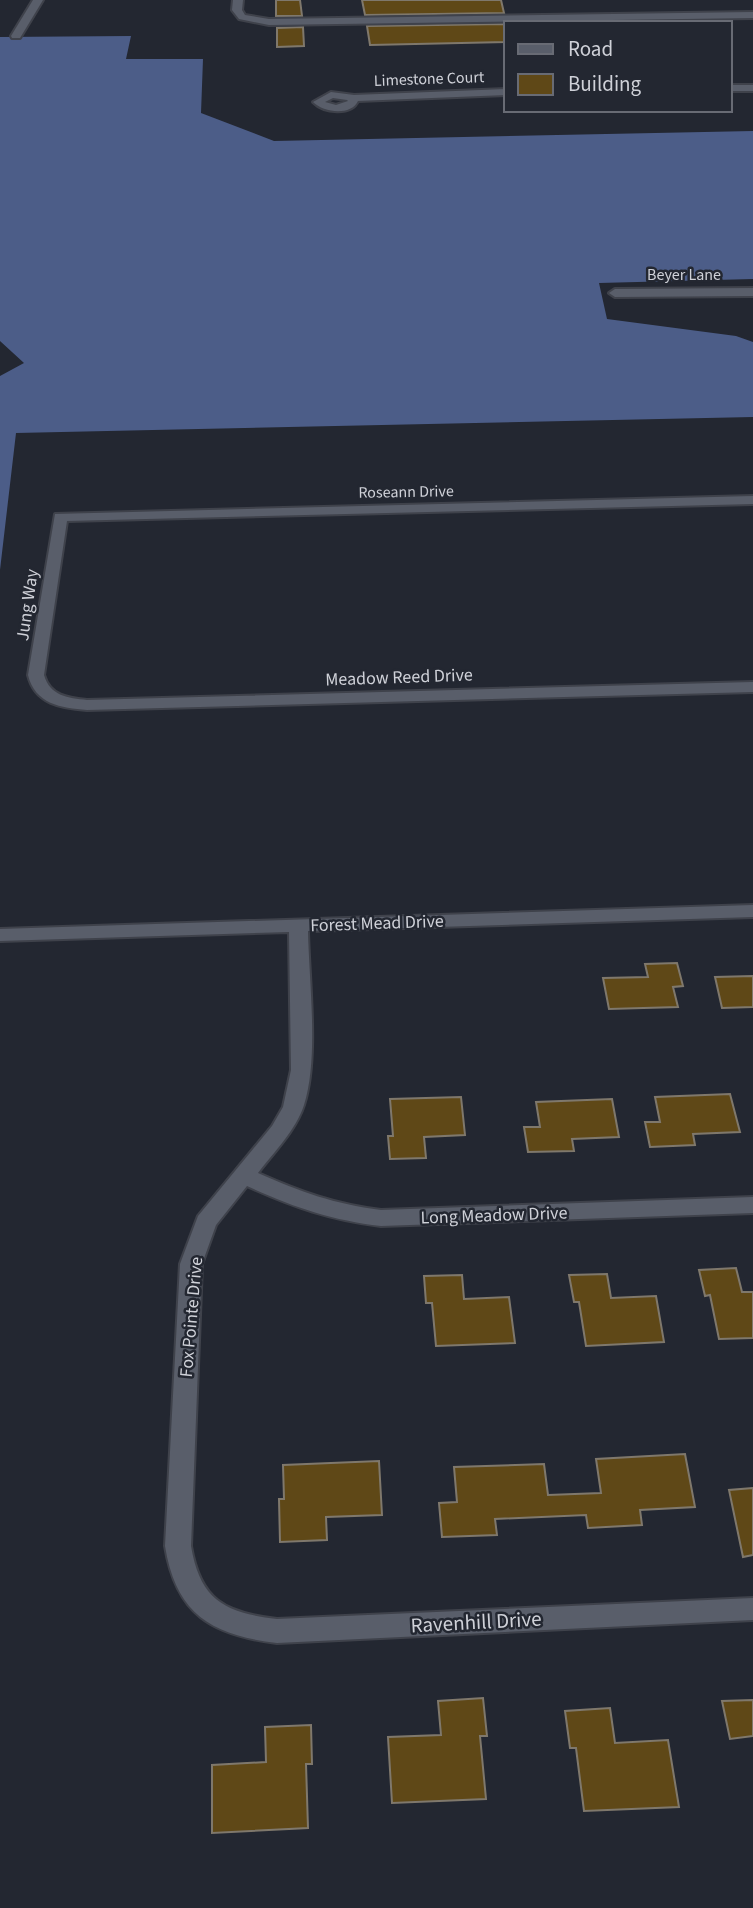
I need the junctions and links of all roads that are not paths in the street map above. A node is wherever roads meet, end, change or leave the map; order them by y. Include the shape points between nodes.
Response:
1 (38, 0) edge
2 (238, 0) edge
3 (750, 15) edge
4 (753, 25) edge
5 (16, 36) dead end
6 (732, 88) edge
7 (753, 88) edge
8 (504, 92) edge
9 (353, 98) dead end
10 (753, 292) edge
11 (615, 293) dead end
12 (753, 500) edge
13 (60, 517) joint
14 (753, 687) edge
15 (47, 696) joint
16 (753, 911) edge
17 (298, 926) junction
18 (0, 935) edge
19 (243, 1175) junction
20 (753, 1205) edge
21 (204, 1607) joint
22 (753, 1609) edge

1 - 5 street
2 - 3 street via 238,14 281,22
3 - 4 street
6 - 7 street
8 - 9 street, Limestone Court
10 - 11 street, Beyer Lane
12 - 13 street, Roseann Drive
13 - 15 street, Jung Way via 36,675 37,685
14 - 15 street, Meadow Reed Drive via 87,705
16 - 17 street, Forest Mead Drive
17 - 18 street, Forest Mead Drive
17 - 19 street, Fox Pointe Drive via 298,1092 288,1118
19 - 20 street, Long Meadow Drive via 305,1203 381,1218
19 - 21 street, Fox Pointe Drive via 206,1222 189,1283 178,1546 180,1568
21 - 22 street, Ravenhill Drive via 223,1621 276,1631

